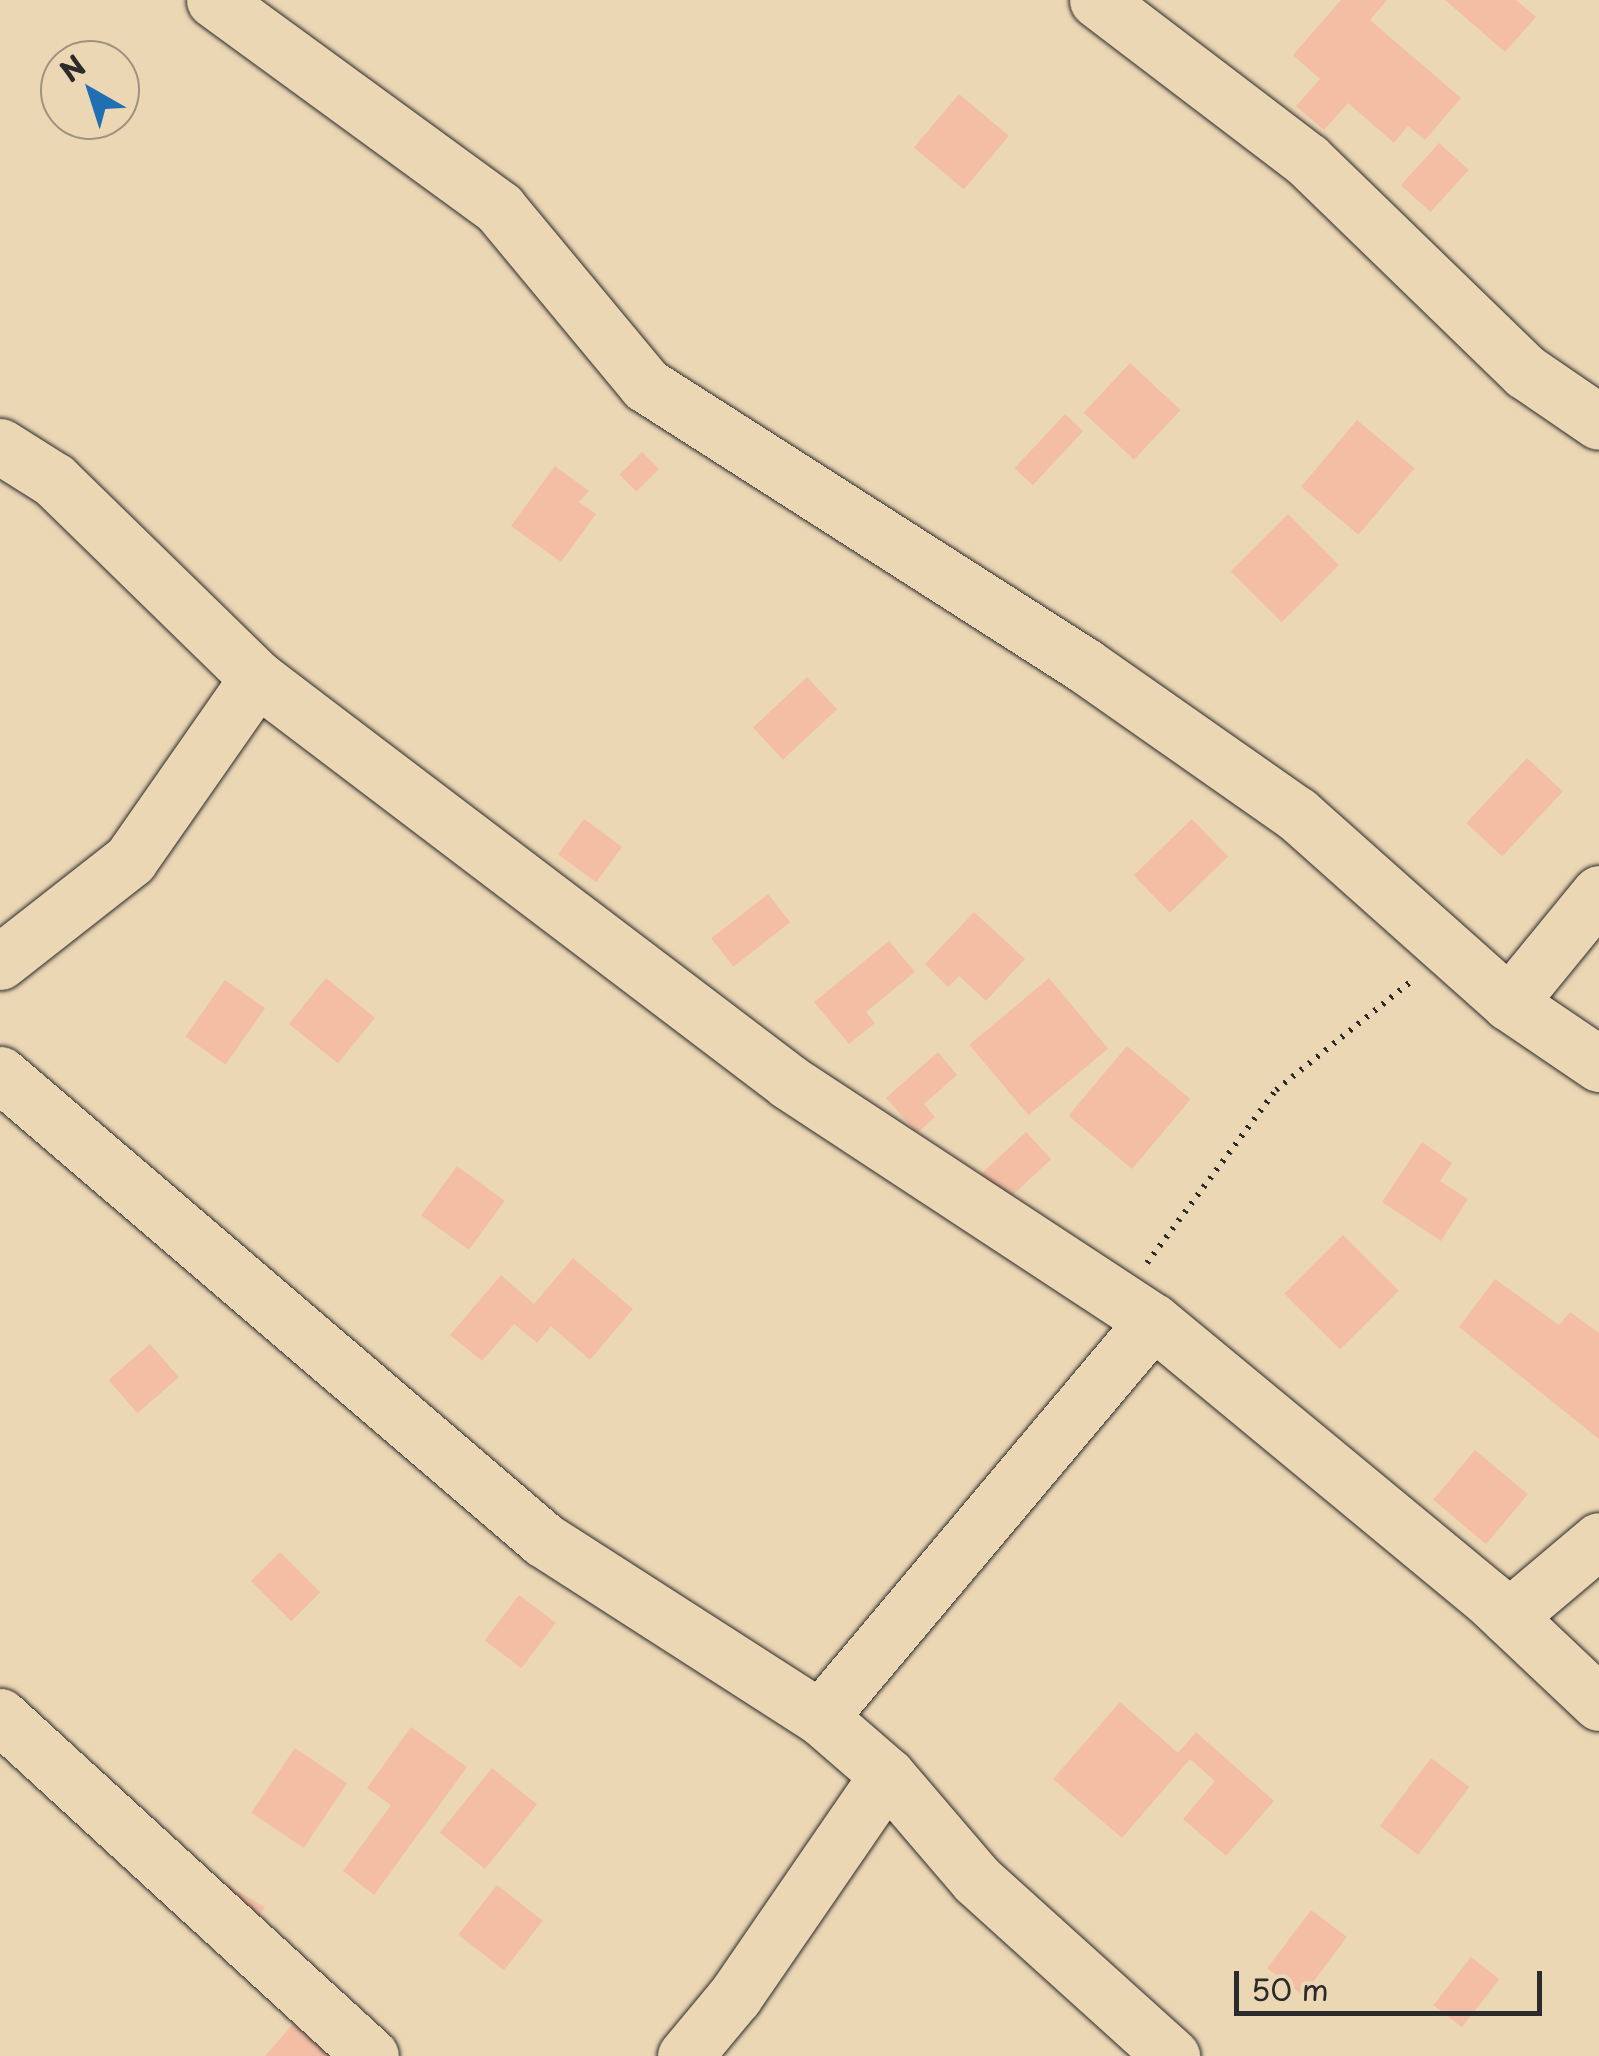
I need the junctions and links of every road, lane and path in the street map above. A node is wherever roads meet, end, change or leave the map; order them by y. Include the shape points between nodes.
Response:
1 (214, 0) edge
2 (1097, 0) edge
3 (1599, 422) edge
4 (0, 446) edge
5 (256, 678) junction
6 (1599, 893) edge
7 (1450, 950) junction
8 (0, 962) edge
9 (1509, 1003) junction
10 (1599, 1064) edge
11 (0, 1074) edge
12 (1136, 1310) junction
13 (1599, 1540) edge
14 (1508, 1617) junction
15 (1599, 1703) edge
16 (0, 1716) edge
17 (820, 1718) junction
18 (887, 1775) junction
19 (371, 2056) edge
20 (685, 2056) edge
21 (1172, 2056) edge

1 - 7 street via 499,208 646,386 1215,756 1297,814
2 - 3 street via 1307,160 1526,372
4 - 5 street via 54,480
5 - 8 street via 130,860
5 - 12 street via 788,1082
6 - 9 street
7 - 9 street
7 - 12 path via 1276,1090
9 - 10 street
11 - 17 street via 544,1540
12 - 14 street
12 - 17 street
13 - 14 street
14 - 15 street
16 - 19 street
17 - 18 street
18 - 20 street
18 - 21 street via 976,1880

